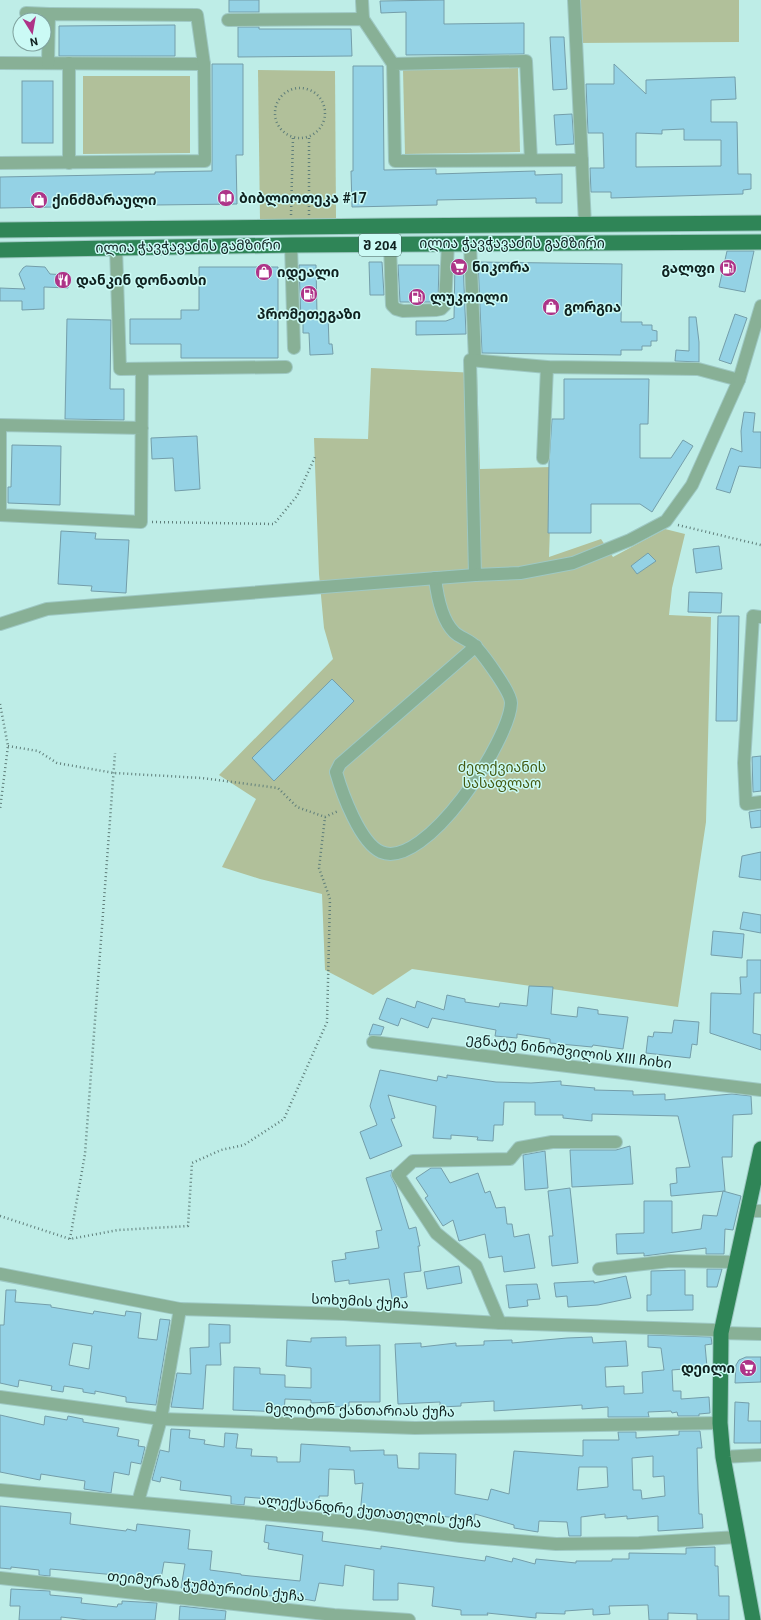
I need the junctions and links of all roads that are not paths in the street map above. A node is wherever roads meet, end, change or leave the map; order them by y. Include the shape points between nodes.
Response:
1 (574, 0) edge
2 (362, 1) edge
3 (52, 14) edge
4 (363, 19) junction
5 (228, 20) dead end
6 (48, 52) edge
7 (0, 63) edge
8 (48, 63) junction
9 (68, 63) junction
10 (204, 64) junction
11 (393, 64) junction
12 (531, 160) junction
13 (582, 160) junction
14 (69, 163) junction
15 (0, 164) edge
16 (761, 223) edge
17 (585, 224) junction
18 (0, 230) edge
19 (761, 242) edge
20 (448, 244) junction
21 (470, 244) junction
22 (291, 245) junction
23 (390, 245) junction
24 (116, 248) junction
25 (0, 250) edge
26 (761, 306) edge
27 (294, 348) dead end
28 (475, 360) junction
29 (286, 367) dead end
30 (546, 367) junction
31 (142, 369) junction
32 (739, 380) junction
33 (142, 428) junction
34 (543, 458) dead end
35 (475, 575) junction
36 (435, 578) junction
37 (761, 617) edge
38 (0, 624) edge
39 (476, 646) junction
40 (761, 802) edge
41 (373, 1042) dead end
42 (761, 1090) edge
43 (616, 1142) dead end
44 (761, 1149) edge
45 (754, 1211) edge
46 (735, 1262) junction
47 (599, 1268) dead end
48 (0, 1274) edge
49 (180, 1309) junction
50 (500, 1323) junction
51 (721, 1333) junction
52 (761, 1334) edge
53 (0, 1397) edge
54 (161, 1419) junction
55 (720, 1423) junction
56 (761, 1455) edge
57 (723, 1457) junction
58 (0, 1490) edge
59 (138, 1502) junction
60 (738, 1537) junction
61 (0, 1578) edge
62 (409, 1620) edge
63 (753, 1620) edge

1 - 13 street
2 - 4 street
3 - 10 street via 196,15
4 - 5 street
4 - 11 street
6 - 8 street
7 - 8 street
8 - 9 street
9 - 10 street
9 - 14 street
10 - 14 street via 205,161
11 - 12 street via 526,61
11 - 12 street via 395,161
12 - 13 street
13 - 17 street
14 - 15 street
16 - 17 main road, ილია ჭავჭავაძის გამზირი / შ 204
17 - 18 main road, ილია ჭავჭავაძის გამზირი / შ 204
19 - 21 main road, ილია ჭავჭავაძის გამზირი / შ 204
20 - 21 main road, ილია ჭავჭავაძის გამზირი / შ 204
20 - 23 main road, ილია ჭავჭავაძის გამზირი / შ 204
20 - 23 street via 445,305 436,310 403,311 392,305
21 - 28 street
22 - 23 main road, ილია ჭავჭავაძის გამზირი / შ 204
22 - 24 main road, ილია ჭავჭავაძის გამზირი / შ 204
22 - 27 street
24 - 25 main road, ილია ჭავჭავაძის გამზირი / შ 204
24 - 31 street via 120,369
26 - 32 street
28 - 30 street
28 - 35 street via 470,360
29 - 31 street
30 - 32 street via 698,369
30 - 34 street
31 - 33 street
32 - 35 street via 692,485 666,521 630,540 574,563 520,573
33 - 33 street via 141,522 0,515 0,425
35 - 36 street
36 - 38 street via 47,609
36 - 39 street via 438,603 453,631
37 - 40 street via 753,616 744,763 746,804
39 - 39 street via 505,687 511,701 509,718 487,764 465,796 437,829 405,851 395,854 382,852 370,843 347,806 336,772 340,764
41 - 42 street, ეგნატე ნინოშვილის XIII ჩიხი
43 - 50 street via 552,1142 519,1148 510,1159 413,1161 398,1175 436,1233 476,1266
44 - 45 main road
45 - 46 main road
46 - 47 street via 670,1261
46 - 51 main road
48 - 49 street, სოხუმის ქუჩა
49 - 50 street, სოხუმის ქუჩა via 344,1314
49 - 54 street
50 - 51 street, სოხუმის ქუჩა via 714,1330
51 - 52 street, სოხუმის ქუჩა
51 - 55 main road
53 - 54 street, მელიტონ ქანთარიას ქუჩა
54 - 55 street, მელიტონ ქანთარიას ქუჩა via 415,1428
54 - 59 street
55 - 57 main road
56 - 57 street
57 - 60 main road
58 - 59 street, ალექსანდრე ქუთათელის ქუჩა
59 - 60 street, ალექსანდრე ქუთათელის ქუჩა via 556,1544 639,1543
60 - 63 main road
61 - 62 street, თეიმურაზ ჭუმბურიძის ქუჩა via 334,1616

